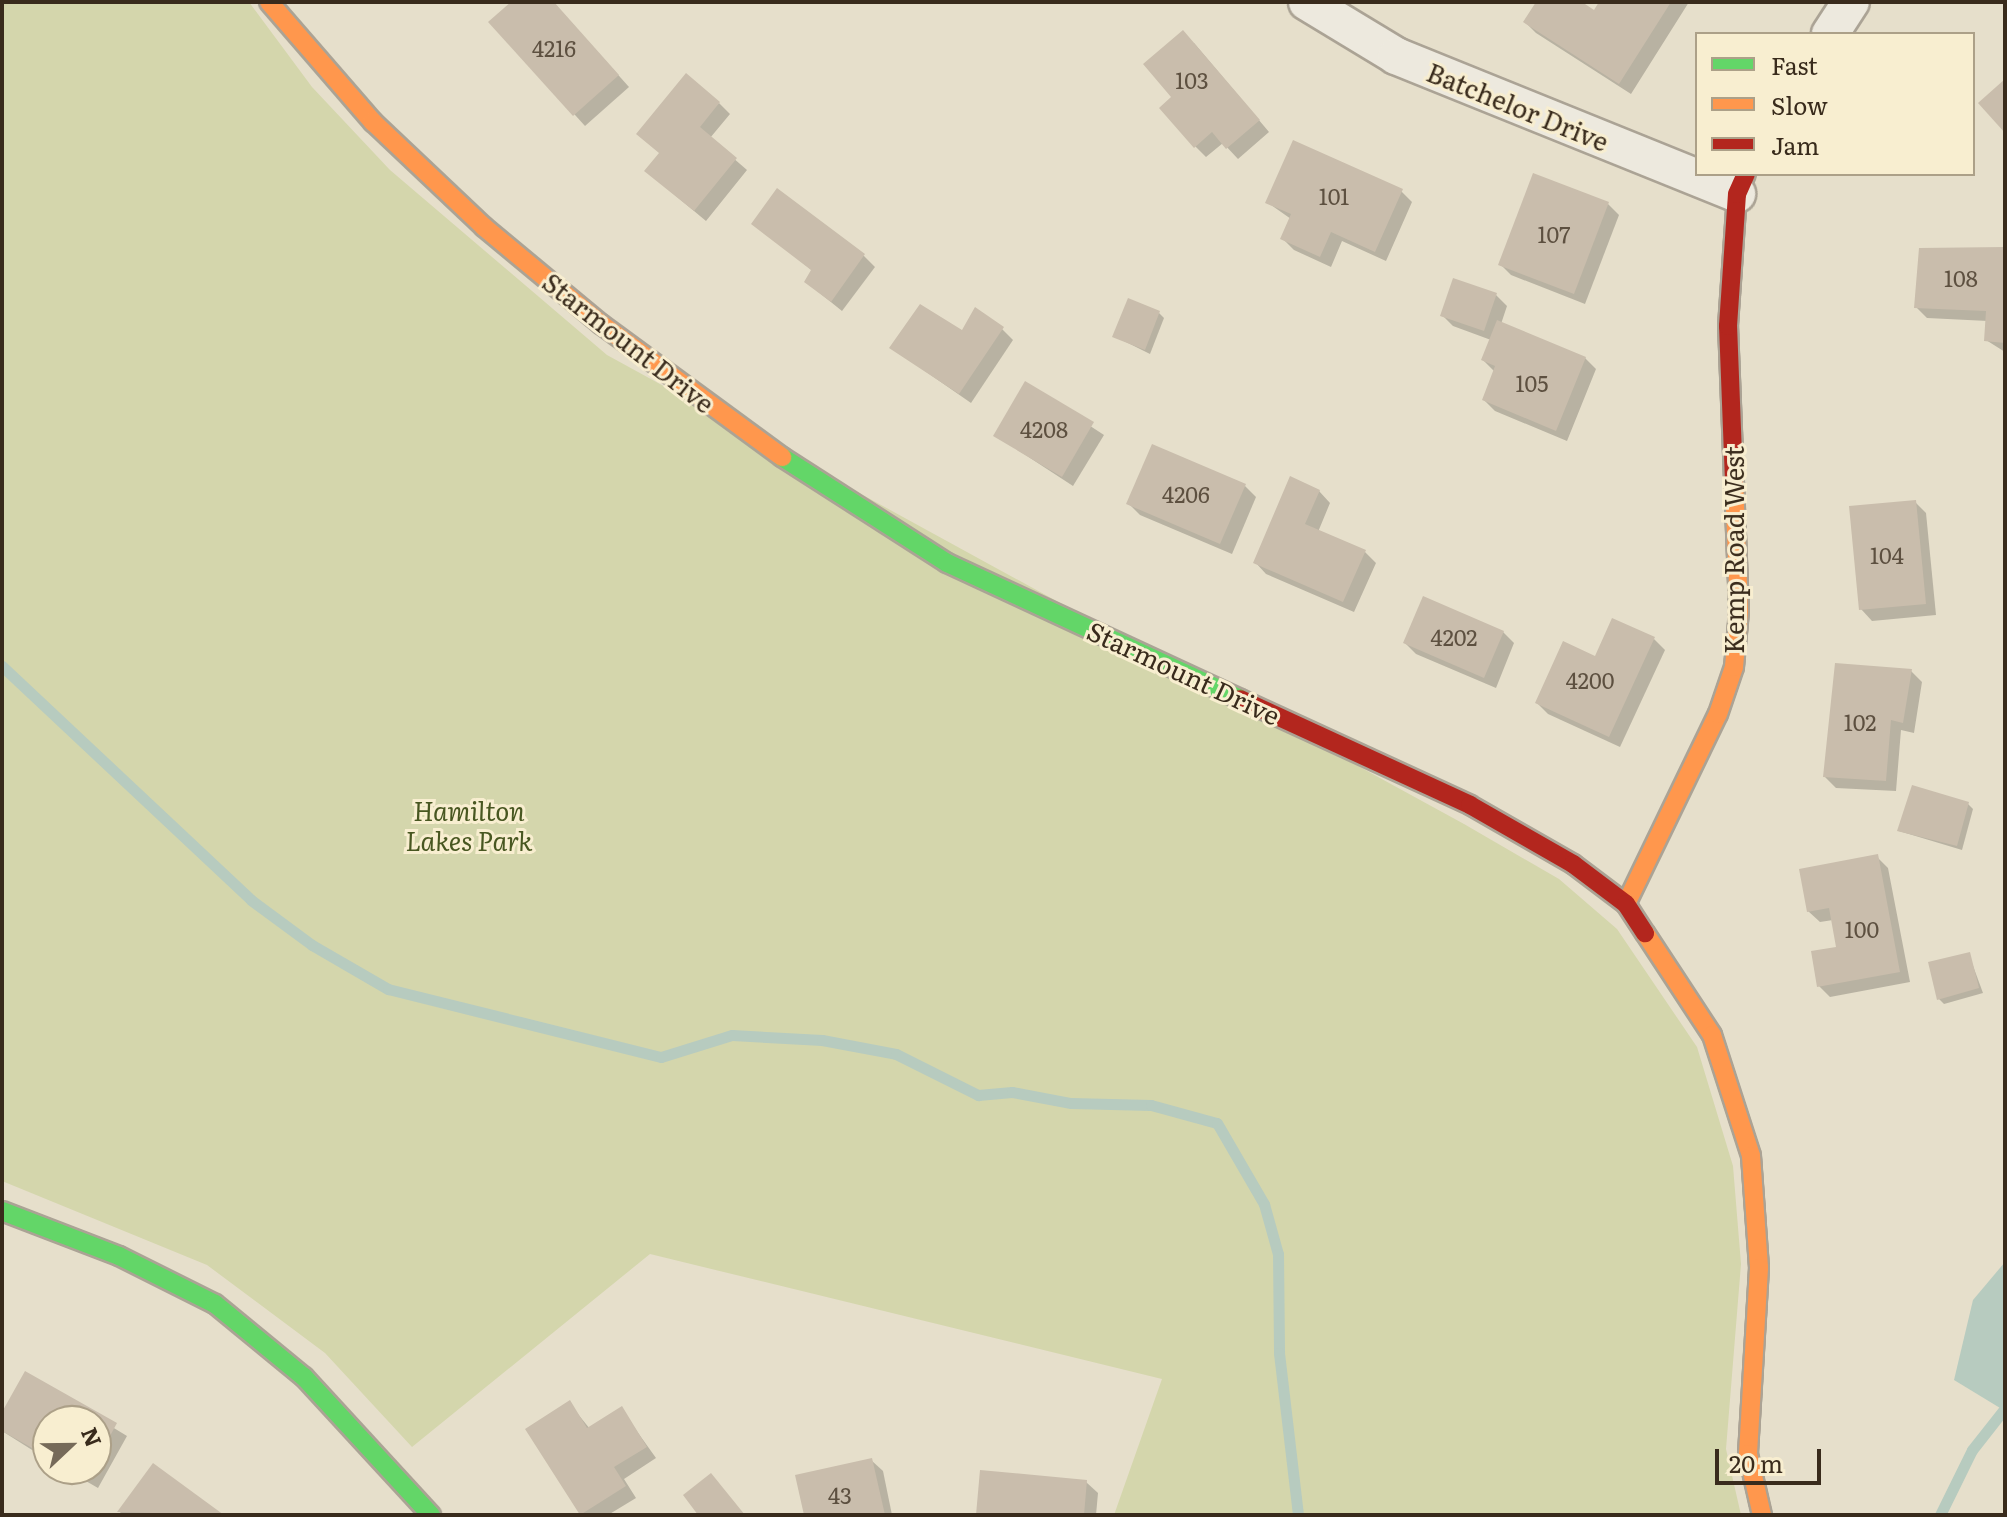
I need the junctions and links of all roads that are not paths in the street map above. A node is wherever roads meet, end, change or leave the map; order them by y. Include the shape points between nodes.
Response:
1 (269, 2) edge
2 (1307, 2) edge
3 (1851, 2) edge
4 (1831, 32) edge
5 (1695, 167) edge
6 (1719, 176) edge
7 (1741, 184) edge
8 (1626, 904) junction
9 (2, 1211) edge
10 (431, 1515) edge
11 (1762, 1515) edge

1 - 8 street, Starmount Drive via 373,122 484,227 601,324 776,453 947,563 1470,805 1573,864
2 - 5 street, Batchelor Drive via 1396,56
3 - 4 street
6 - 7 street, Batchelor Drive
7 - 8 street, Kemp Road West via 1728,326 1739,611 1734,667 1718,714
8 - 11 street, Starmount Drive via 1712,1035 1751,1156 1759,1268 1748,1454
9 - 10 street via 119,1256 215,1304 304,1377

